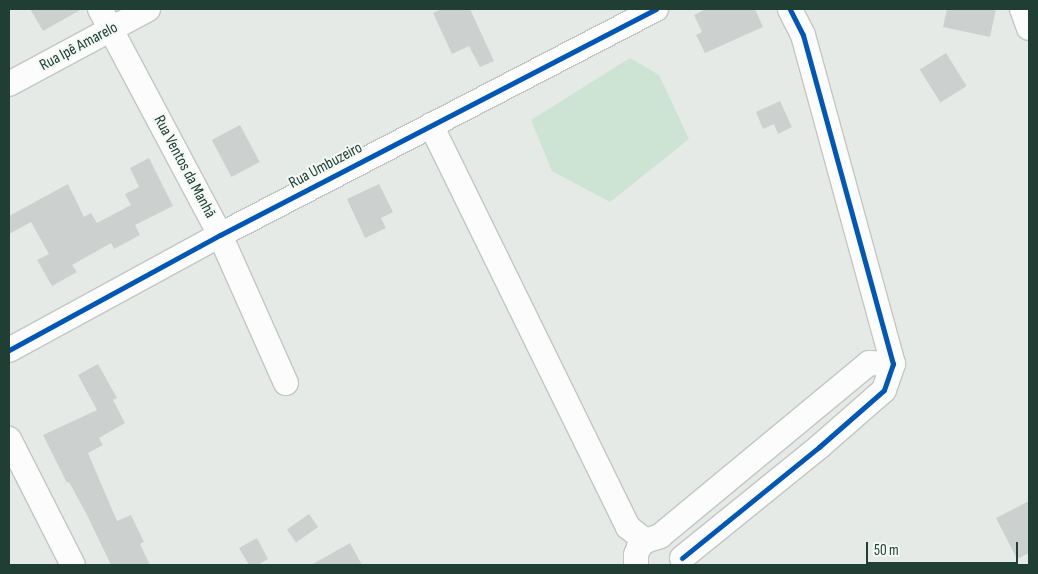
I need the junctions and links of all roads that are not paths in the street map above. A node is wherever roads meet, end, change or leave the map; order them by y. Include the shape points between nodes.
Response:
1 (100, 9) edge
2 (148, 9) edge
3 (656, 9) edge
4 (790, 9) edge
5 (1022, 9) edge
6 (1029, 28) edge
7 (111, 30) junction
8 (9, 84) edge
9 (432, 125) junction
10 (220, 235) junction
11 (9, 350) edge
12 (893, 364) junction
13 (286, 384) dead end
14 (802, 421) junction
15 (9, 439) edge
16 (819, 447) junction
17 (652, 539) junction
18 (682, 562) edge
19 (72, 565) edge
20 (636, 565) edge

1 - 7 street, Rua Ventos da Manhã
2 - 7 street, Rua Ipê Amarelo
3 - 9 street, Rua Umbuzeiro
4 - 12 street via 803,35
5 - 6 street
7 - 8 street, Rua Ipê Amarelo
7 - 10 street, Rua Ventos da Manhã
9 - 10 street, Rua Umbuzeiro
9 - 17 street via 628,527
10 - 11 street, Rua Umbuzeiro
10 - 13 street, Rua Ventos da Manhã
12 - 14 street via 869,363
12 - 16 street via 884,390
14 - 16 street
14 - 17 street
15 - 19 street
16 - 18 street
17 - 18 street via 675,542
17 - 20 street via 636,555

